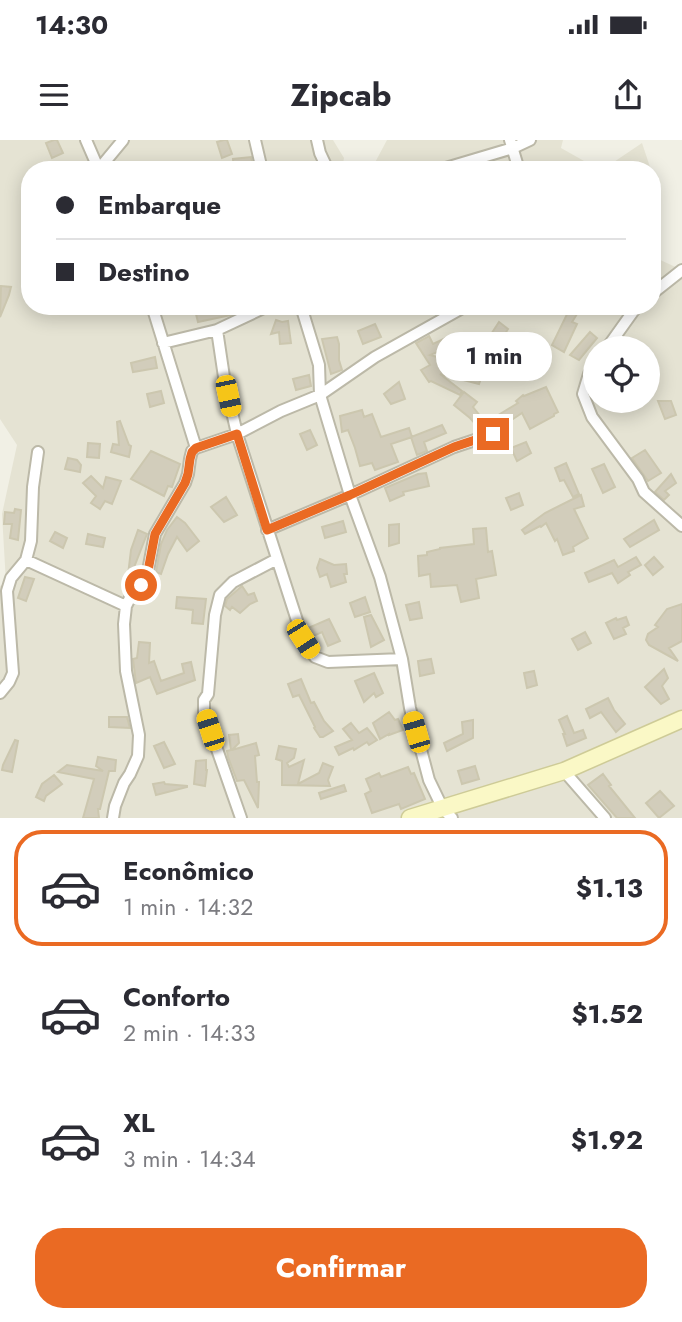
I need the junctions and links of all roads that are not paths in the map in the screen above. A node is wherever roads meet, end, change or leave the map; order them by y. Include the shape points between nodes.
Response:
1 (86, 140) edge
2 (123, 140) edge
3 (255, 140) edge
4 (317, 140) edge
5 (530, 140) edge
6 (512, 144) edge
7 (95, 161) edge
8 (106, 161) edge
9 (260, 161) edge
10 (324, 161) edge
11 (464, 161) edge
12 (517, 161) edge
13 (682, 270) edge
14 (661, 286) edge
15 (155, 315) edge
16 (249, 315) edge
17 (304, 315) edge
18 (450, 315) edge
19 (631, 315) edge
20 (217, 330) junction
21 (616, 336) edge
22 (163, 343) junction
23 (320, 395) junction
24 (590, 413) edge
25 (237, 434) junction
26 (493, 434) dead end
27 (196, 448) junction
28 (38, 452) dead end
29 (350, 495) junction
30 (682, 526) edge
31 (267, 530) junction
32 (276, 559) junction
33 (26, 560) junction
34 (126, 606) junction
35 (402, 659) junction
36 (0, 693) edge
37 (682, 719) edge
38 (564, 771) junction
39 (447, 813) edge
40 (113, 818) edge
41 (241, 818) edge
42 (410, 818) edge
43 (604, 818) edge

1 - 7 street
2 - 8 street
3 - 9 street
4 - 10 street
5 - 6 street
6 - 11 street
6 - 12 street
13 - 14 street
15 - 22 street
16 - 20 street
17 - 23 street via 319,365
18 - 23 street via 375,357
19 - 21 street
20 - 22 street
20 - 25 street
22 - 27 street
23 - 25 street
23 - 29 street
24 - 30 street via 644,492
25 - 27 street
25 - 31 street
26 - 29 street
27 - 34 street via 185,483 155,534 147,576
28 - 33 street via 32,541
29 - 31 street
29 - 35 street via 380,577
31 - 32 street
32 - 35 street via 303,639 314,657 328,662
32 - 41 street via 233,582 220,595 215,615 204,712
33 - 34 street
33 - 36 street via 7,591 13,673
34 - 40 street via 126,671 139,735 138,757
35 - 39 street via 429,780
37 - 38 street
38 - 39 street
38 - 43 street
39 - 42 street

